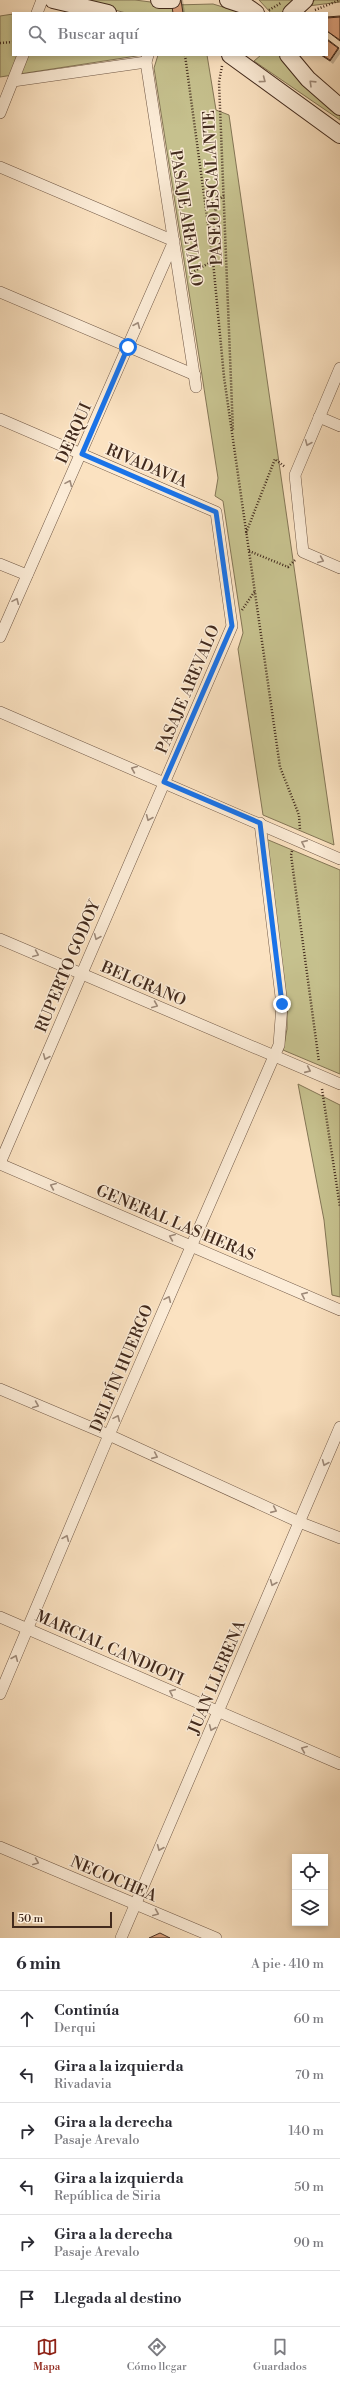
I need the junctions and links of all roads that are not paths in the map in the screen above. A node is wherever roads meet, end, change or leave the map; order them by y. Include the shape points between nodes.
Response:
1 (42, 0) edge
2 (53, 0) edge
3 (159, 0) edge
4 (172, 0) edge
5 (228, 0) edge
6 (305, 0) edge
7 (37, 12) edge
8 (104, 12) edge
9 (255, 12) edge
10 (292, 12) edge
11 (23, 56) edge
12 (231, 56) edge
13 (289, 56) edge
14 (147, 58) edge
15 (14, 81) junction
16 (340, 107) edge
17 (0, 113) edge
18 (340, 135) edge
19 (0, 167) edge
20 (174, 241) junction
21 (0, 292) edge
22 (128, 347) junction
23 (340, 368) edge
24 (319, 417) junction
25 (0, 419) edge
26 (340, 426) edge
27 (82, 454) junction
28 (216, 512) joint
29 (0, 564) edge
30 (340, 568) edge
31 (27, 575) junction
32 (0, 637) edge
33 (0, 712) edge
34 (164, 782) junction
35 (260, 823) junction
36 (340, 859) edge
37 (0, 939) edge
38 (82, 974) junction
39 (275, 1056) junction
40 (340, 1084) edge
41 (0, 1164) edge
42 (192, 1246) junction
43 (340, 1310) edge
44 (0, 1389) edge
45 (340, 1428) edge
46 (109, 1435) junction
47 (299, 1522) junction
48 (340, 1538) edge
49 (0, 1617) edge
50 (28, 1628) junction
51 (0, 1694) edge
52 (218, 1713) junction
53 (340, 1764) edge
54 (0, 1847) edge
55 (136, 1904) junction
56 (121, 1938) edge
57 (216, 1938) edge

1 - 7 street
2 - 8 main road
3 - 4 main road
5 - 9 main road
6 - 10 main road
11 - 15 street
12 -> 18 main road
16 -> 13 main road via 308,79
14 - 15 street
14 - 20 street, PASAJE AREVALO
15 - 17 street
19 - 20 street
22 -> 20 street, DERQUI
20 - 22 street, PASAJE AREVALO via 196,381
21 - 22 street
22 - 27 street, DERQUI
23 - 24 street
24 - 26 street
24 -> 30 street via 295,475 303,552
25 - 27 street, RIVADAVIA
27 - 28 street, RIVADAVIA
31 -> 27 street, DERQUI
28 - 34 street, PASAJE AREVALO via 232,626
29 - 31 street
32 -> 31 street, DERQUI
34 -> 33 street
34 - 35 street
34 -> 38 street, RUPERTO GODOY
36 -> 35 street
35 - 39 street via 282,1004 279,1045
37 -> 38 street, BELGRANO
38 -> 39 street, BELGRANO
38 -> 41 street, RUPERTO GODOY
39 -> 40 street, BELGRANO
39 - 42 street, DELFÍN HUERGO
42 -> 41 street, GENERAL LAS HERAS
43 -> 42 street, GENERAL LAS HERAS
46 -> 42 street, DELFÍN HUERGO
44 -> 46 street
45 -> 47 street, JUAN LLERENA
46 -> 47 street
50 -> 46 street, DELFÍN HUERGO
47 - 48 street
47 -> 52 street, JUAN LLERENA
49 - 50 street, MARCIAL CANDIOTI
51 -> 50 street, DELFÍN HUERGO
52 -> 50 street, MARCIAL CANDIOTI
53 -> 52 street, MARCIAL CANDIOTI
52 -> 55 street, JUAN LLERENA
54 -> 55 street, NECOCHEA
55 - 56 street, JUAN LLERENA
55 -> 57 street, NECOCHEA

